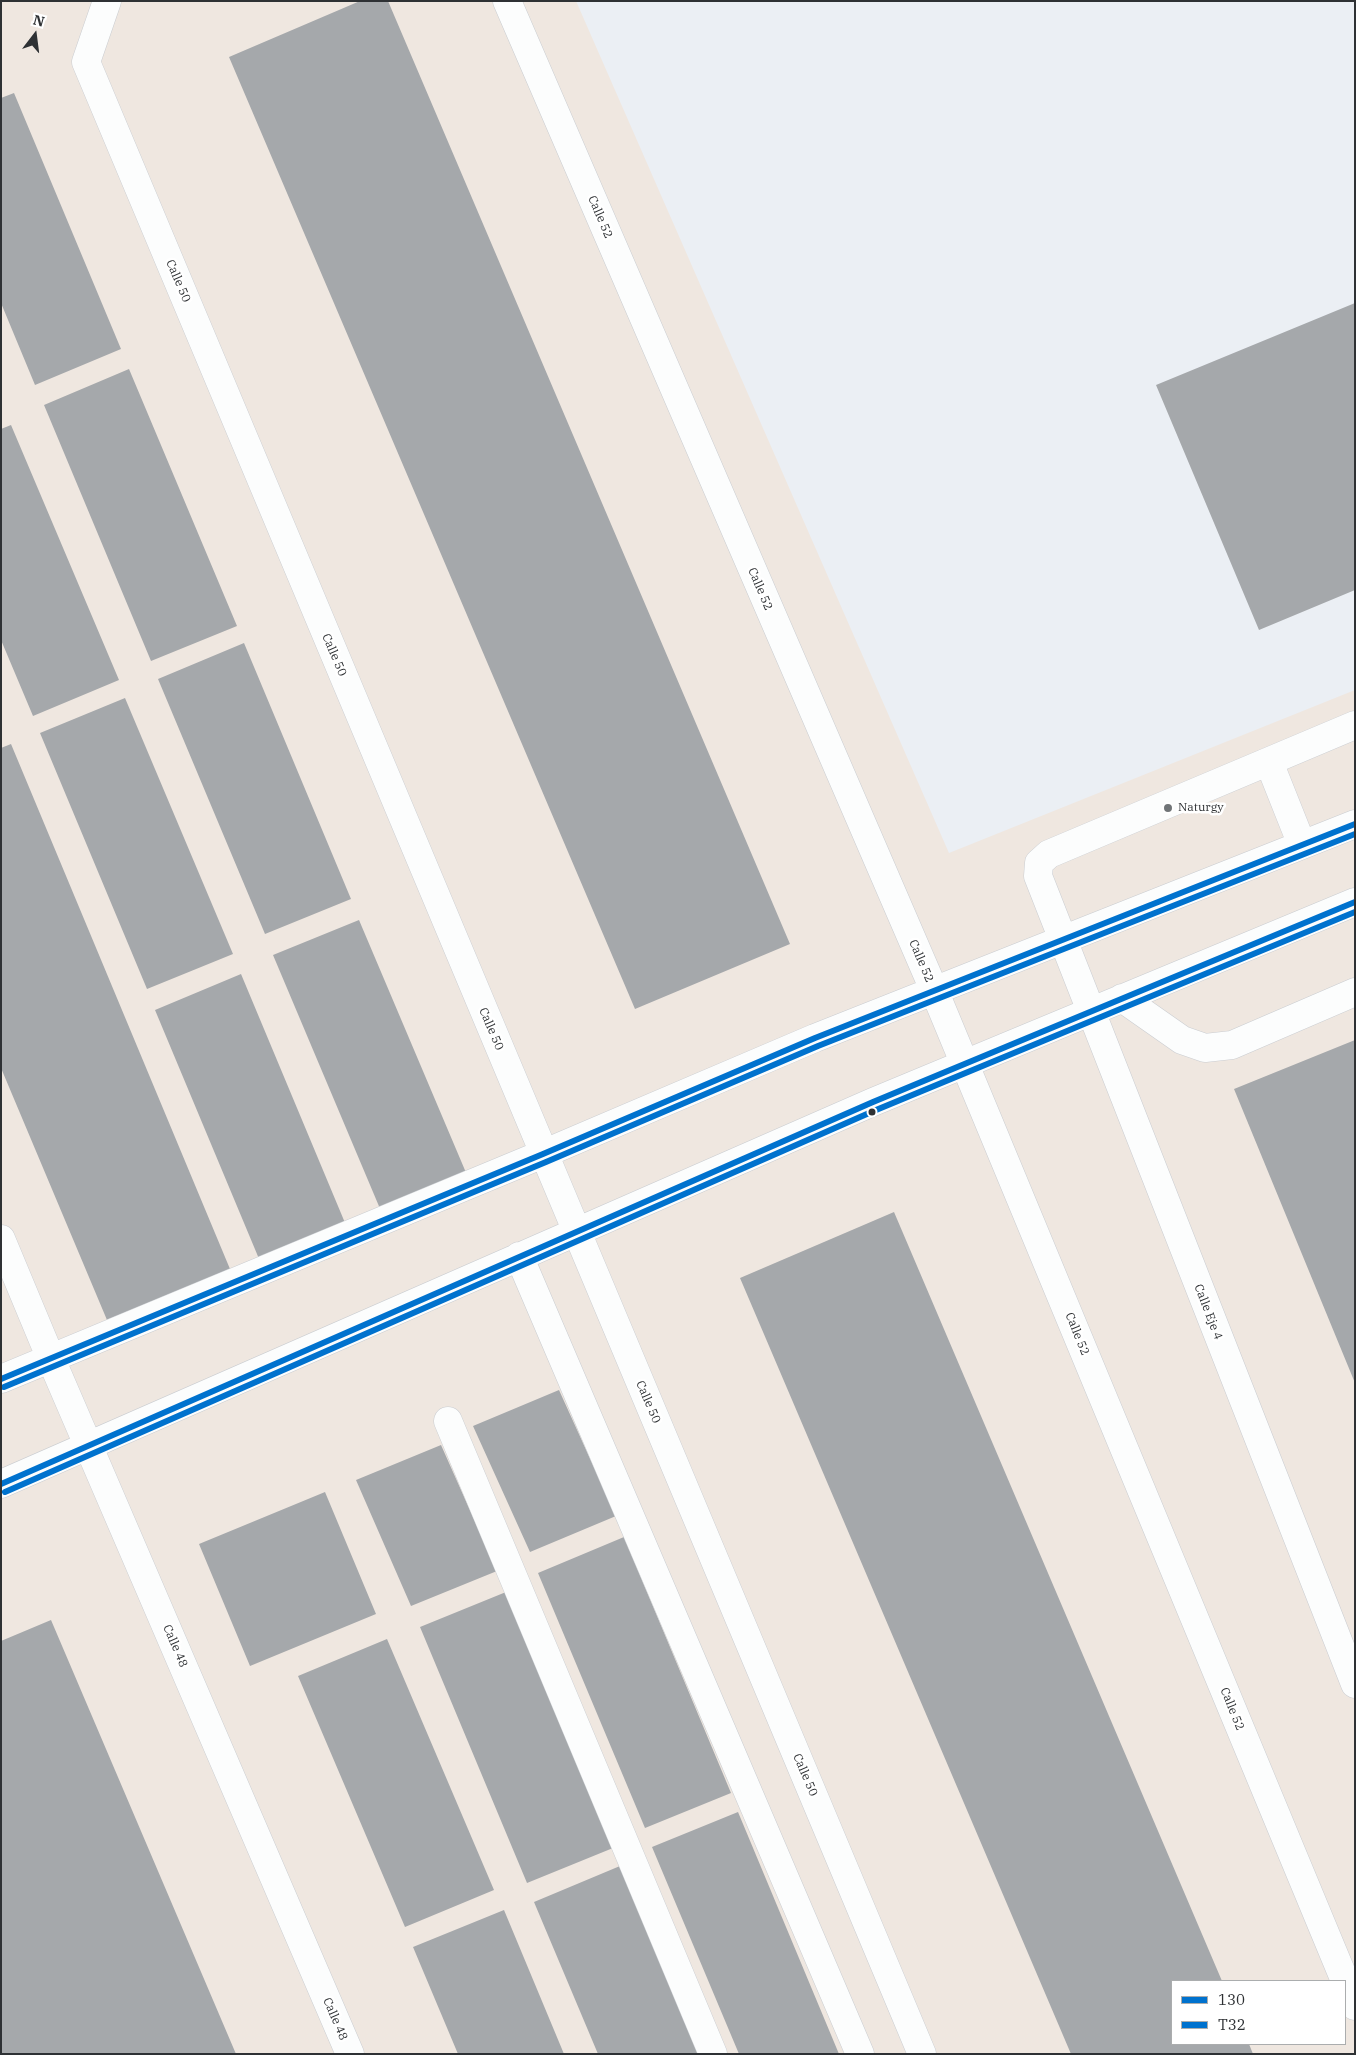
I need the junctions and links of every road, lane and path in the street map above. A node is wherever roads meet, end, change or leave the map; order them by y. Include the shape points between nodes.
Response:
1 (107, 1) edge
2 (507, 1) edge
3 (1355, 725) edge
4 (1269, 762) junction
5 (1355, 824) edge
6 (1302, 846) junction
7 (1355, 902) edge
8 (1063, 940) junction
9 (934, 990) junction
10 (1355, 992) edge
11 (1122, 998) junction
12 (1090, 1011) junction
13 (965, 1064) junction
14 (543, 1154) junction
15 (576, 1231) junction
16 (1, 1239) edge
17 (519, 1256) junction
18 (51, 1359) junction
19 (1, 1379) edge
20 (448, 1421) dead end
21 (89, 1446) junction
22 (1, 1484) edge
23 (1355, 1684) edge
24 (1345, 1980) edge
25 (1346, 1984) edge
26 (1355, 2006) edge
27 (350, 2054) edge
28 (713, 2054) edge
29 (860, 2054) edge
30 (922, 2054) edge

1 - 14 street, Calle 50 via 86,62
2 - 9 street, Calle 52
3 - 4 street, Calle Eje 4
4 - 6 street
4 - 8 street, Calle Eje 4 via 1048,854 1039,863 1038,876
5 - 6 street
6 - 8 street
7 - 11 street
8 - 9 street
8 - 12 street, Calle Eje 4
9 - 13 street, Calle 52
9 - 14 street
10 - 11 street via 1232,1045 1205,1048 1182,1040
11 - 12 street
12 - 13 street
12 - 23 street, Calle Eje 4
13 - 15 street
13 - 24 street, Calle 52
14 - 15 street, Calle 50
14 - 18 street
15 - 17 street
15 - 30 street, Calle 50
16 - 18 street, Calle 48
17 - 21 street
17 - 29 street
18 - 19 street
18 - 21 street, Calle 48
20 - 28 street
21 - 22 street
21 - 27 street, Calle 48
25 - 26 street, Calle 52

